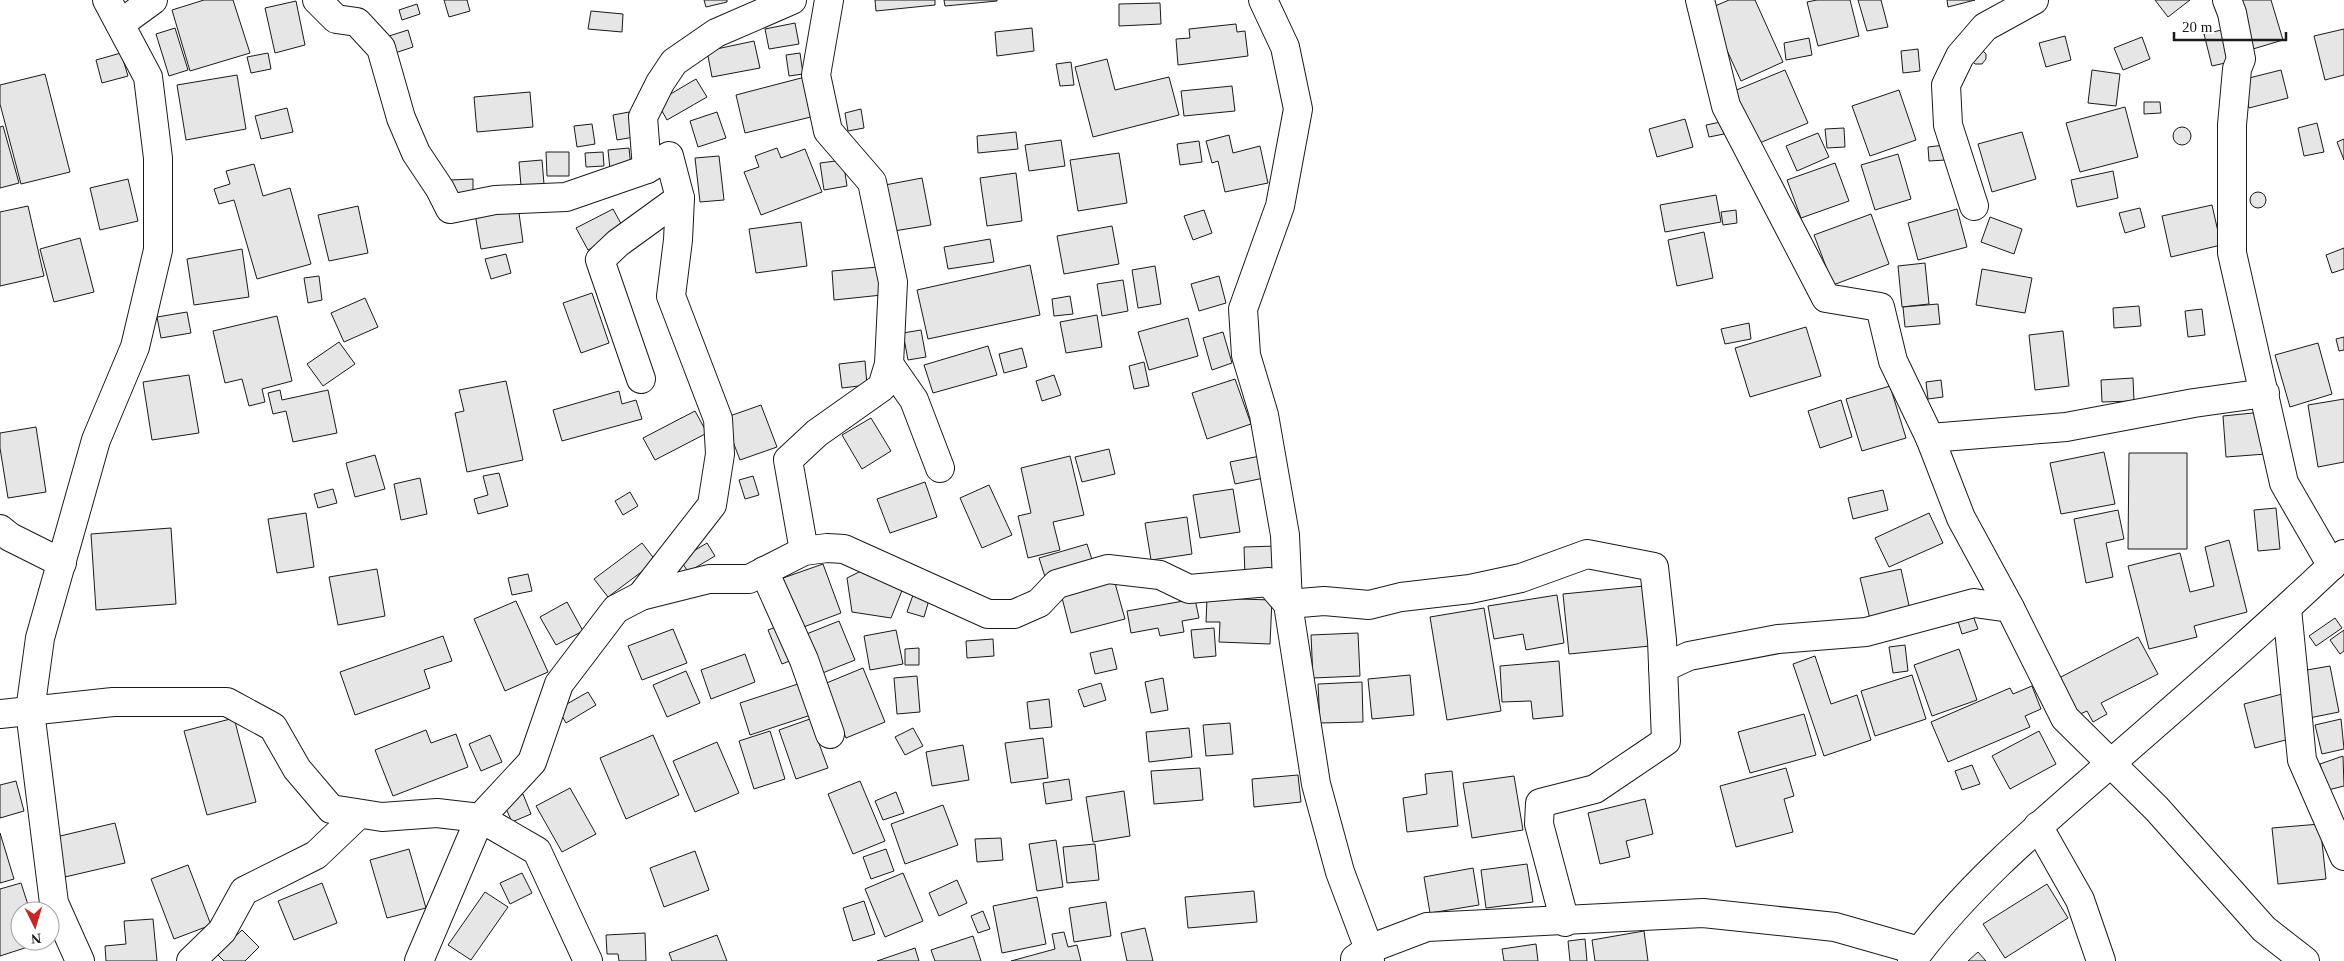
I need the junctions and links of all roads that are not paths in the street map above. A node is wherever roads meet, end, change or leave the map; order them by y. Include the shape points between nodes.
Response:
1 (107, 0) edge
2 (153, 0) edge
3 (317, 0) edge
4 (792, 0) edge
5 (829, 0) edge
6 (1263, 0) edge
7 (1700, 0) edge
8 (2034, 0) edge
9 (2227, 0) edge
10 (120, 24) junction
11 (647, 169) junction
12 (680, 198) junction
13 (1974, 206) dead end
14 (889, 364) junction
15 (641, 379) dead end
16 (2265, 393) junction
17 (1930, 438) junction
18 (940, 468) dead end
19 (0, 528) edge
20 (804, 551) junction
21 (2338, 560) edge
22 (62, 563) junction
23 (764, 571) junction
24 (641, 596) junction
25 (1288, 604) junction
26 (2010, 608) junction
27 (2287, 609) junction
28 (1664, 668) junction
29 (30, 711) junction
30 (0, 714) edge
31 (830, 734) dead end
32 (2111, 763) junction
33 (359, 814) junction
34 (480, 818) junction
35 (2038, 826) junction
36 (2344, 856) edge
37 (1565, 922) junction
38 (1916, 956) edge
39 (1364, 957) edge
40 (80, 961) edge
41 (191, 961) edge
42 (419, 961) edge
43 (588, 961) edge
44 (2101, 961) edge
45 (2305, 961) edge

1 - 10 street
2 - 10 street
3 - 11 street via 336,19 357,22 381,48 401,118 416,153 450,209 495,200 566,196
4 - 11 street via 716,33 674,62 643,117
5 - 14 street via 816,75 828,131 872,182 893,282
6 - 25 street via 1285,47 1298,109 1280,206 1243,309 1246,355 1264,415 1284,534
7 - 17 street via 1726,106 1826,298 1880,307 1893,361
8 - 13 street via 1985,27 1960,56 1946,85 1948,125
9 - 16 street via 2240,59 2236,69 2232,125 2232,253
10 - 22 street via 148,77 158,158 158,250 135,347 96,440
11 - 12 street via 670,156
12 - 15 street via 600,260
12 - 24 street via 671,296 718,419 720,454 712,505
14 - 18 street via 914,400
14 - 20 street via 882,387 817,434 788,460
16 - 17 street via 2066,427
16 - 21 street via 2284,483
17 - 26 street via 1961,518
19 - 22 street via 10,537
20 - 23 street
20 - 25 street via 844,549 988,614 1014,614 1039,603 1057,584 1108,569 1160,575 1189,589 1269,582
21 - 27 street
22 - 29 street via 40,638
23 - 24 street via 749,579 709,579
23 - 31 street via 804,660
24 - 34 street via 616,609 559,684 532,762
25 - 28 street via 1324,601 1369,605 1401,597 1470,589 1521,578 1587,554 1654,567
25 - 39 street via 1316,784
26 - 28 street via 1974,603 1866,632 1778,639 1689,656
26 - 32 street via 2065,718
27 - 32 street
27 - 36 street via 2302,760
28 - 37 street via 1666,741 1595,789 1540,803 1539,824
29 - 30 street
29 - 33 street via 113,702 227,702 273,727 297,769 331,809
29 - 40 street via 54,903
32 - 35 street
32 - 45 street via 2264,928
33 - 34 street via 382,817 437,813
33 - 41 street via 316,855 244,891 222,931
34 - 42 street
34 - 43 street via 536,851
35 - 38 street via 1962,899
35 - 44 street via 2080,900
37 - 38 street via 1703,912 1835,927
37 - 39 street via 1427,927

